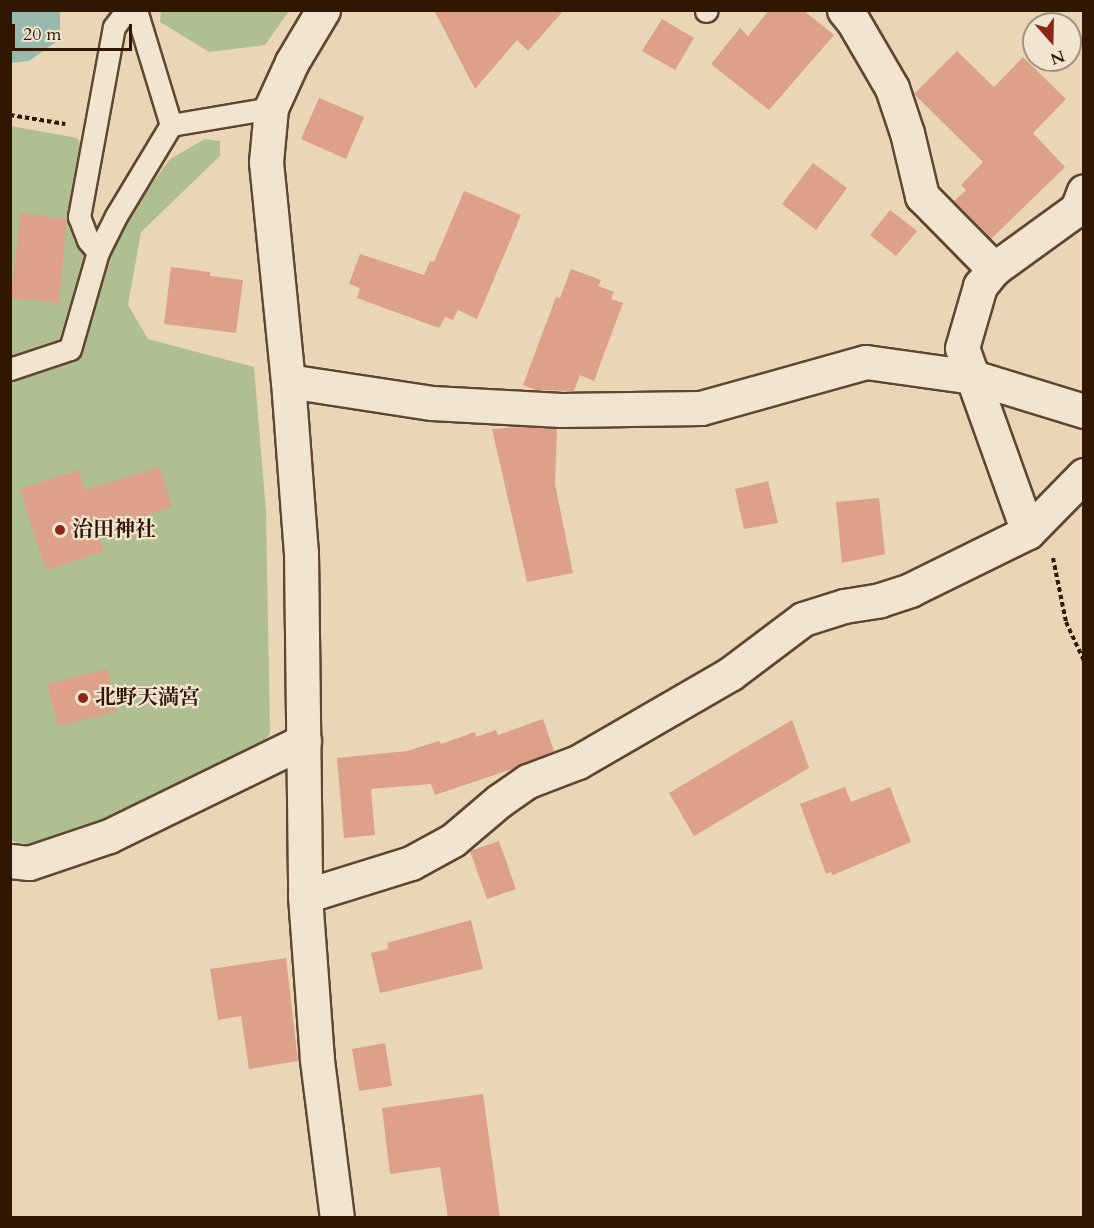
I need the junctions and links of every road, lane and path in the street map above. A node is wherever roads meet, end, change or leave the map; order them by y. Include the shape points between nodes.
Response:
1 (127, 10) edge
2 (136, 10) edge
3 (323, 10) edge
4 (844, 10) edge
5 (271, 108) junction
6 (10, 115) edge
7 (171, 125) junction
8 (95, 130) junction
9 (1083, 191) edge
10 (98, 252) junction
11 (994, 269) junction
12 (10, 369) edge
13 (973, 377) junction
14 (288, 381) junction
15 (1083, 411) edge
16 (1083, 475) edge
17 (1028, 532) junction
18 (1083, 661) edge
19 (304, 741) junction
20 (10, 861) edge
21 (305, 896) junction
22 (337, 1218) edge

1 - 8 lane via 114,27
2 - 7 lane
3 - 5 street via 292,62
4 - 11 street via 892,88 922,196
5 - 7 lane
5 - 14 street via 266,162
6 - 8 path
7 - 10 lane
8 - 10 lane via 79,217 88,240
9 - 11 street via 1077,209
10 - 12 lane via 70,349
11 - 13 street via 980,286 962,348
13 - 14 street via 866,362 701,408 573,410 432,403
13 - 15 street
13 - 17 street
14 - 19 street via 301,553
16 - 17 street
17 - 18 path via 1047,536 1066,622
17 - 21 street via 910,590 803,619 730,674 578,762 528,781 453,840 411,863
19 - 20 street via 109,836 29,863
19 - 21 street
21 - 22 street via 317,1060

